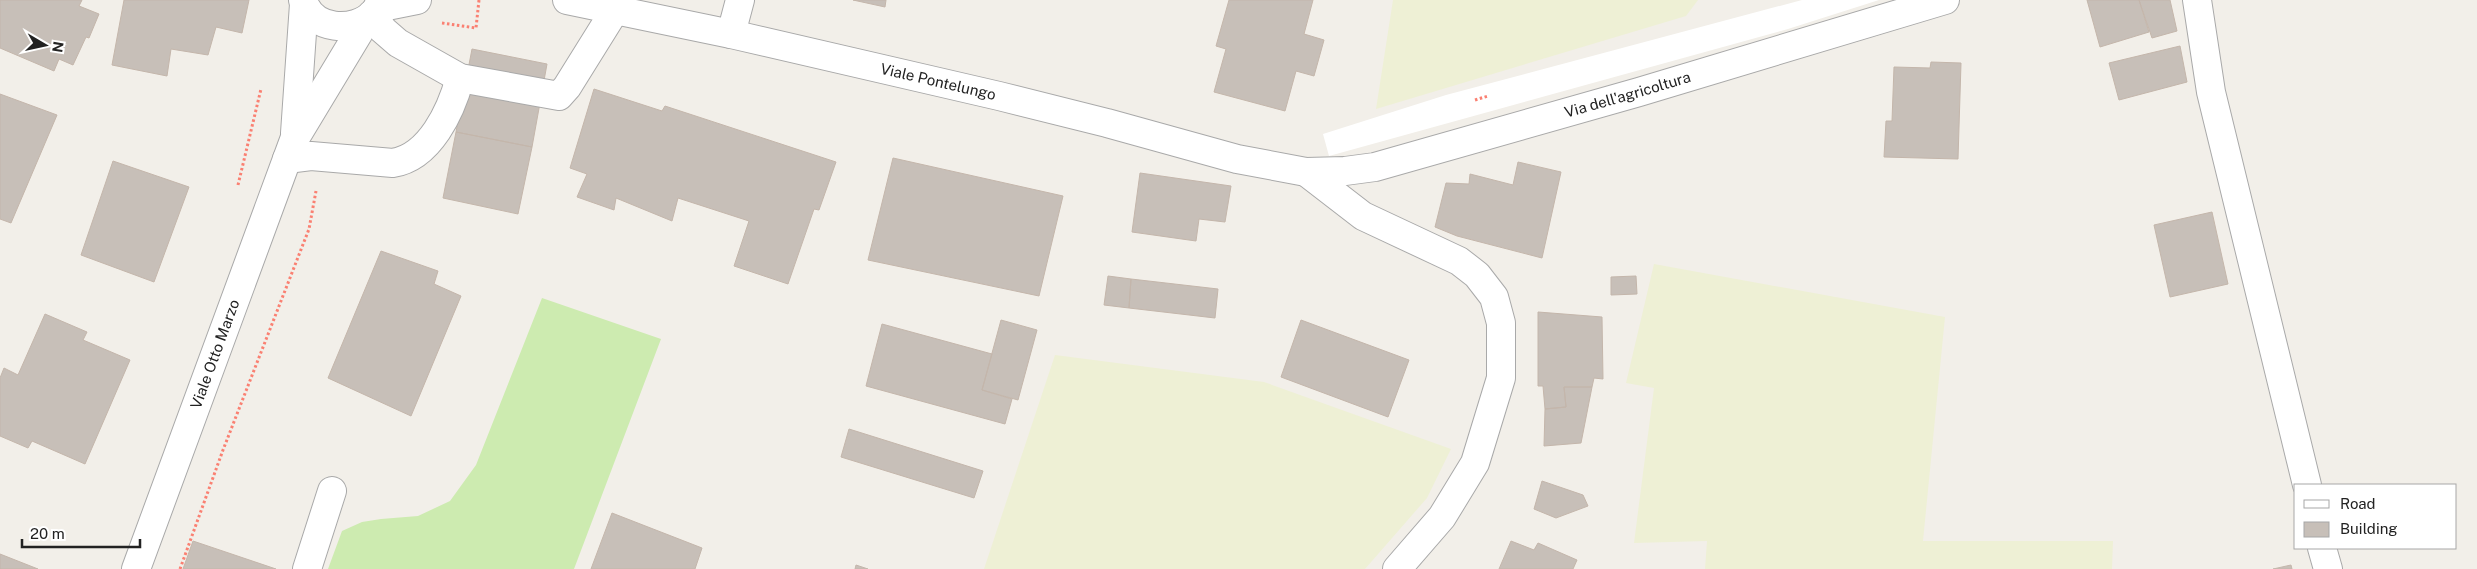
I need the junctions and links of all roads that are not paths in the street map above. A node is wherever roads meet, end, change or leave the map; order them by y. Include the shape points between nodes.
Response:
1 (417, 0) edge
2 (567, 0) edge
3 (740, 0) edge
4 (1945, 0) edge
5 (2197, 0) edge
6 (304, 2) edge
7 (374, 10) edge
8 (615, 10) junction
9 (731, 34) junction
10 (460, 78) junction
11 (291, 149) junction
12 (1306, 172) junction
13 (2307, 484) edge
14 (332, 491) dead end
15 (2322, 549) edge
16 (136, 569) edge
17 (307, 569) edge
18 (1397, 569) edge
19 (2328, 569) edge

1 - 7 street
2 - 8 street, Viale Pontelungo
3 - 9 street
4 - 12 street, Via dell'agricoltura via 1640,92 1375,167 1345,172
5 - 13 street via 2212,92
6 - 7 street via 313,16 325,24 339,27 354,26
6 - 11 street, Viale Otto Marzo
7 - 10 street via 383,30 398,43
7 - 11 street, Viale Otto Marzo
8 - 9 street, Viale Pontelungo
8 - 10 street via 559,96
9 - 12 street, Viale Pontelungo via 1044,107 1237,159
10 - 11 street via 454,98 427,144 407,160 393,162 311,156
11 - 16 street, Viale Otto Marzo
12 - 18 street via 1364,216 1459,261 1477,275 1494,297 1502,323 1501,378 1475,463 1442,517
14 - 17 street
15 - 19 street

